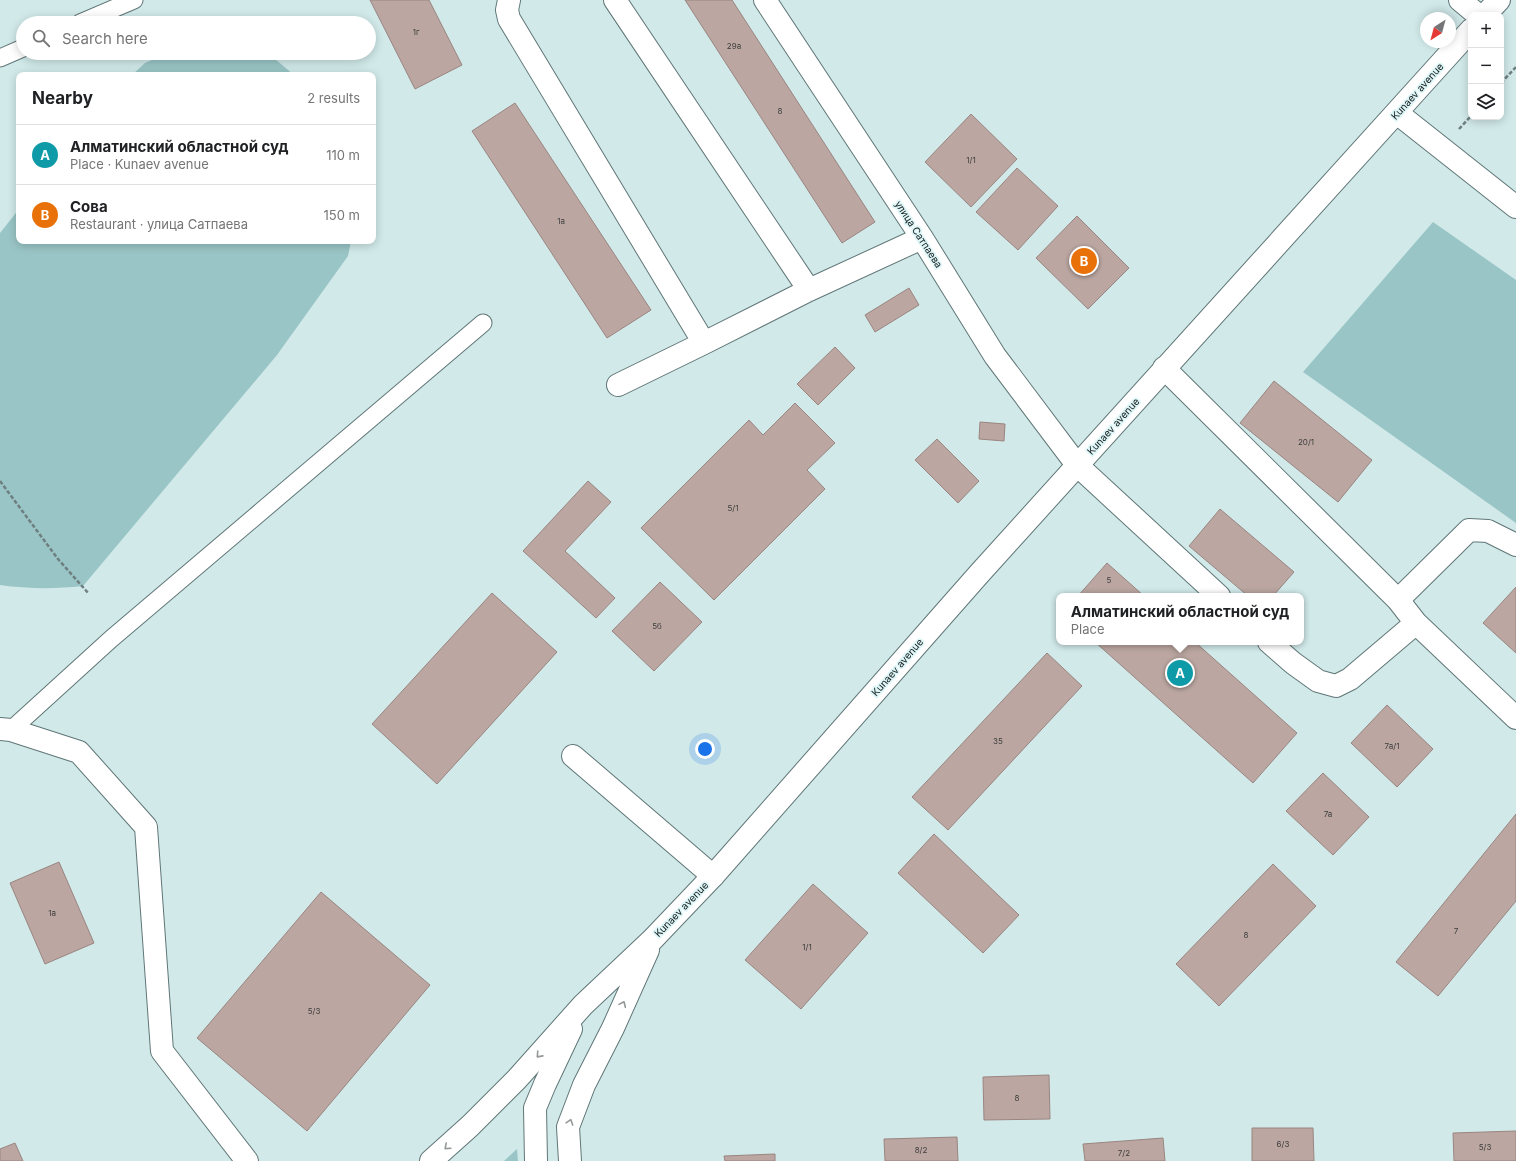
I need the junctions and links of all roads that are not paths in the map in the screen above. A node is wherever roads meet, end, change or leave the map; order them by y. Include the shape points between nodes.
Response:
1 (134, 0) edge
2 (509, 0) edge
3 (615, 0) edge
4 (765, 0) edge
5 (1460, 0) edge
6 (1499, 0) edge
7 (1474, 12) edge
8 (1488, 12) edge
9 (96, 16) edge
10 (1468, 33) edge
11 (16, 51) edge
12 (0, 58) edge
13 (1397, 113) junction
14 (1516, 207) edge
15 (922, 238) junction
16 (809, 290) junction
17 (483, 323) dead end
18 (704, 344) junction
19 (1164, 368) junction
20 (618, 385) dead end
21 (1077, 466) junction
22 (1516, 545) edge
23 (1216, 593) edge
24 (1398, 600) junction
25 (1416, 623) junction
26 (1272, 645) edge
27 (1516, 718) edge
28 (5, 729) edge
29 (573, 756) dead end
30 (713, 876) junction
31 (652, 940) junction
32 (584, 1005) junction
33 (247, 1161) edge
34 (431, 1161) edge
35 (536, 1161) edge
36 (570, 1161) edge

1 - 9 lane
2 - 18 street via 508,19
3 - 16 street
4 - 15 street, улица Сатпаева
5 - 7 street
6 - 8 street
10 - 13 street, Kunaev avenue
11 - 12 lane
13 - 14 street
13 - 19 street, Kunaev avenue
15 - 16 street
15 - 21 street, улица Сатпаева via 995,356
16 - 18 street
17 - 28 lane
18 - 20 street
19 - 21 street, Kunaev avenue
19 - 24 street
21 - 23 street, улица Сатпаева
21 - 30 street, Kunaev avenue
22 - 24 street via 1488,530 1469,530
24 - 25 street
25 - 26 street via 1350,679 1336,686 1318,681
25 - 27 street
28 - 33 street via 79,752 146,827 162,1051
29 - 30 street
30 - 31 street, Kunaev avenue
31 - 32 street, Kunaev avenue
36 -> 31 street via 568,1128 584,1085
32 -> 34 street, Kunaev avenue via 517,1079
32 - 35 street via 535,1108

